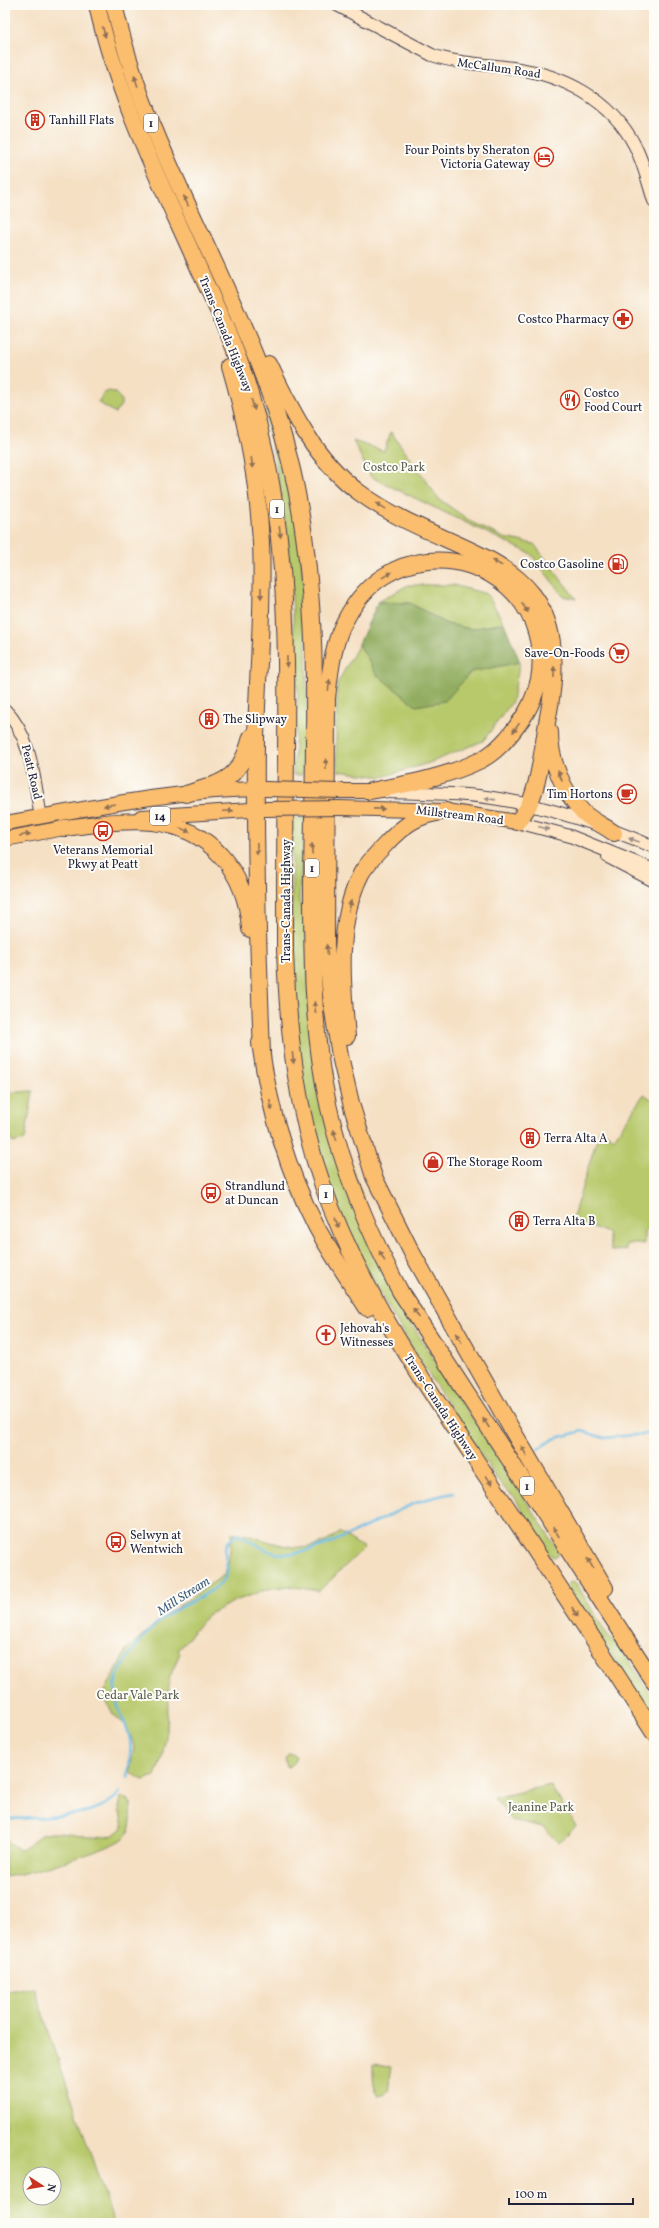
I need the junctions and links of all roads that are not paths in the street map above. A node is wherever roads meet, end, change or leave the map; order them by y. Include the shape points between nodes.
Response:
1 (97, 5) edge
2 (114, 5) edge
3 (337, 5) edge
4 (111, 58) junction
5 (653, 195) edge
6 (202, 237) junction
7 (258, 706) junction
8 (5, 710) edge
9 (549, 711) junction
10 (262, 789) junction
11 (370, 791) junction
12 (186, 794) junction
13 (529, 806) junction
14 (262, 809) junction
15 (446, 811) junction
16 (41, 817) junction
17 (517, 822) junction
18 (5, 823) edge
19 (64, 828) junction
20 (614, 833) junction
21 (570, 836) junction
22 (5, 839) edge
23 (654, 847) edge
24 (654, 870) edge
25 (654, 881) edge
26 (262, 1053) junction
27 (394, 1217) junction
28 (421, 1377) junction
29 (654, 1668) edge
30 (654, 1682) edge
31 (654, 1733) edge

1 -> 4 highway, Trans-Canada Highway / 1
6 -> 2 highway, Trans-Canada Highway / 1 via 151,123
3 - 5 main road, McCallum Road via 448,61 509,67 544,74 569,82 586,92 626,131 643,164
4 -> 7 highway via 121,106 129,128 218,327 240,402 253,466 261,543
4 -> 28 highway, Trans-Canada Highway / 1 via 134,123 236,353 263,438 276,508 284,580 287,675 285,951 287,1001 295,1075 314,1158 349,1254
9 -> 6 highway via 554,679 554,652 549,625 523,582 502,566 383,508 360,493 332,468 307,437 294,414 233,284
30 -> 6 highway, Trans-Canada Highway / 1 via 400,1290 376,1245 344,1164 324,1085 314,1004 313,646 309,574 303,527 283,432 271,395 252,346
7 - 10 highway
7 - 12 highway via 246,757 233,775
8 - 16 main road, Peatt Road via 19,729 25,743
9 - 13 highway
20 -> 9 highway via 584,813 566,789 554,762
10 - 11 main road, Millstream Road, bridge
10 - 12 main road, 14
10 - 14 highway
13 -> 11 main road, Millstream Road via 468,796
27 -> 11 highway via 374,1177 352,1108 332,1005 326,945 325,844 327,698 332,660 345,620 365,592 384,576 407,565 432,560 459,562 489,572 509,587 528,611 539,641 541,666 534,700 514,733 482,759 421,781
12 -> 16 main road, 14
13 - 17 highway
13 - 20 main road, Millstream Road
14 -> 15 main road, Millstream Road, bridge
19 -> 14 main road, 14 via 150,816
14 -> 26 highway
15 - 17 main road, Millstream Road
27 -> 15 highway via 365,1131 350,1065 343,997 344,938 351,898 363,871 393,836 409,824 421,817
16 - 18 main road, 14
17 -> 21 main road, Millstream Road
22 -> 19 main road, 14
19 -> 26 highway via 153,822 195,834 226,860 239,880 250,920 252,987
23 -> 20 main road, Millstream Road
21 - 24 main road, Millstream Road
21 - 25 main road via 627,869
26 -> 28 highway via 270,1104 283,1149 316,1226 402,1360
29 -> 27 highway via 484,1382
28 -> 31 highway, Trans-Canada Highway / 1

